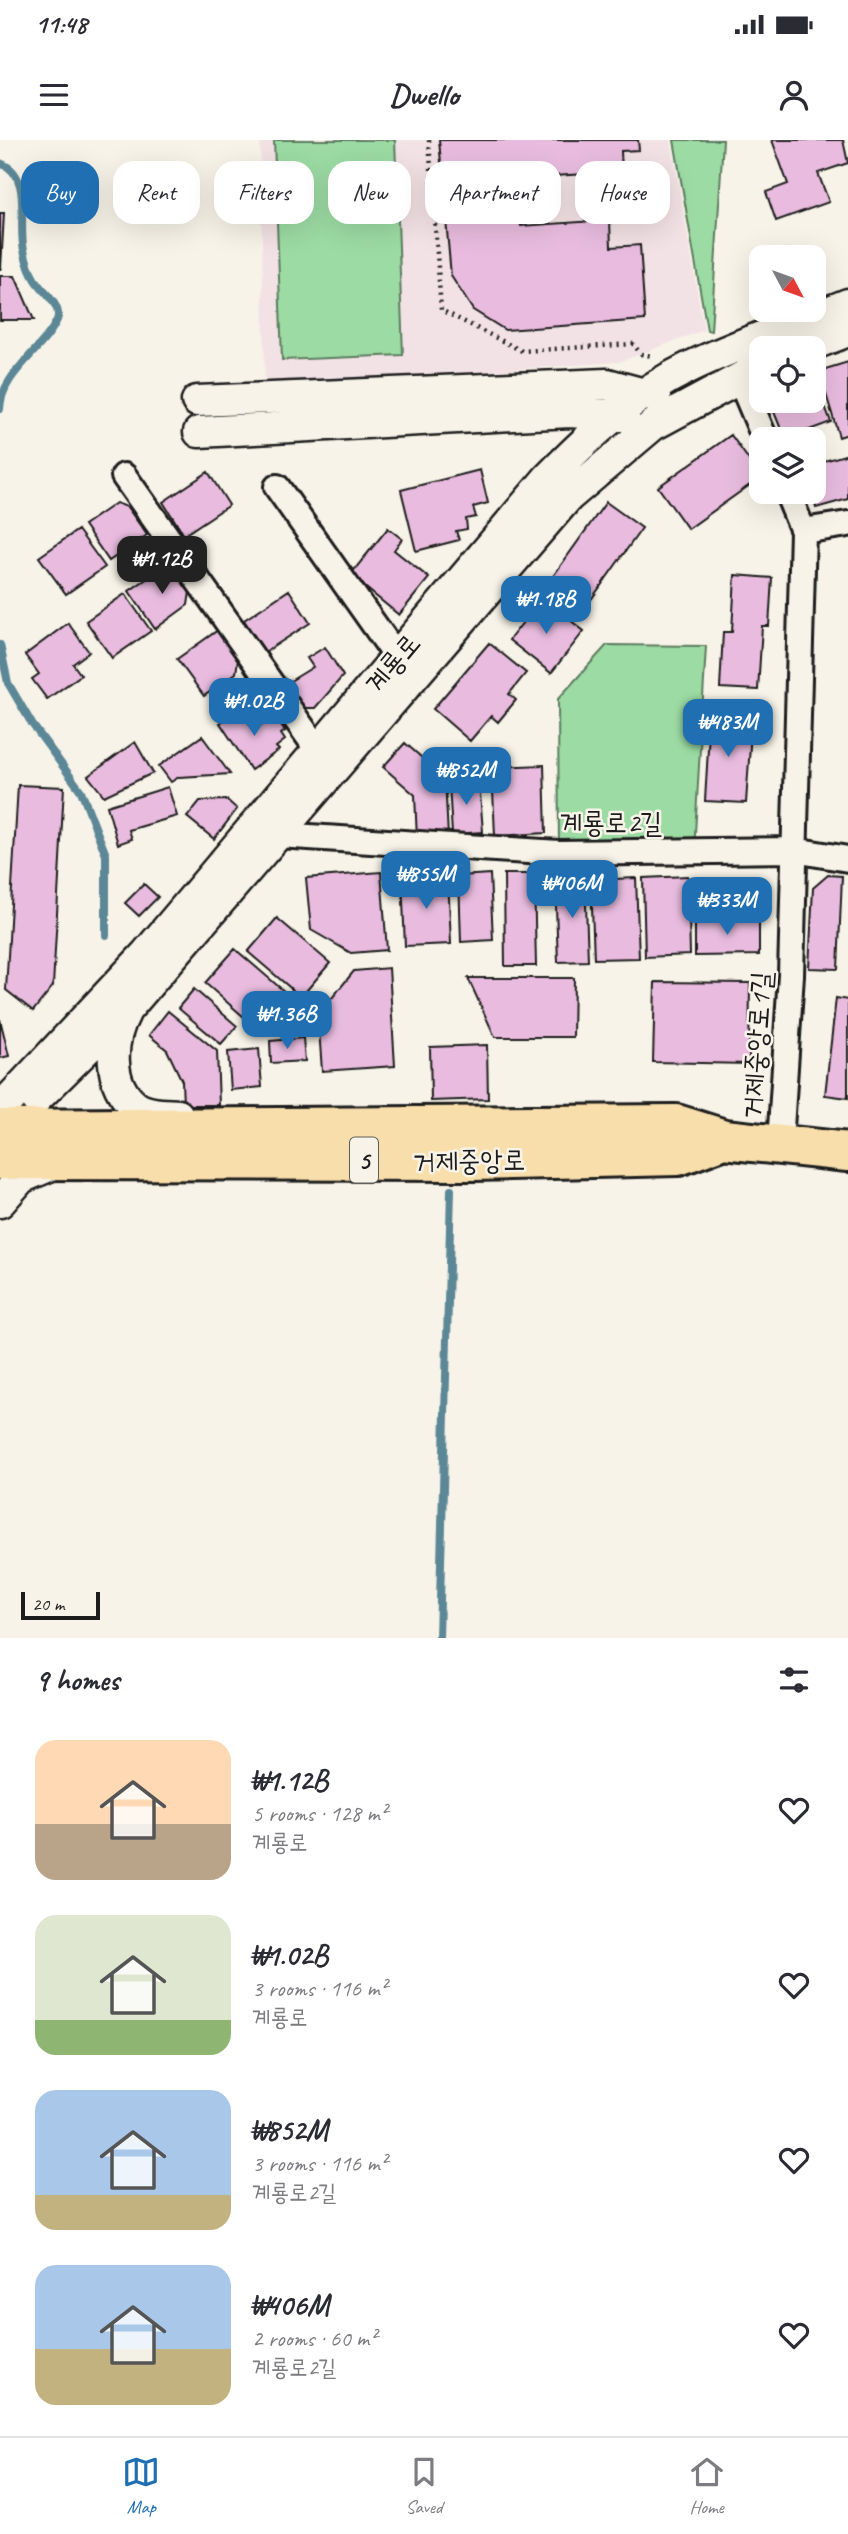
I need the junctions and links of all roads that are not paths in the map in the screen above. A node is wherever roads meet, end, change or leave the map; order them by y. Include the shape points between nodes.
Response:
1 (848, 304) edge
2 (848, 331) edge
3 (826, 340) edge
4 (687, 369) junction
5 (749, 372) edge
6 (607, 384) junction
7 (644, 394) junction
8 (197, 401) dead end
9 (686, 404) junction
10 (558, 413) junction
11 (617, 414) junction
12 (653, 425) junction
13 (198, 432) dead end
14 (570, 456) junction
15 (124, 475) dead end
16 (277, 487) dead end
17 (792, 504) edge
18 (848, 524) edge
19 (803, 531) junction
20 (397, 657) junction
21 (318, 750) junction
22 (263, 834) junction
23 (794, 850) junction
24 (848, 859) edge
25 (146, 954) junction
26 (128, 1008) junction
27 (0, 1087) edge
28 (200, 1126) junction
29 (2, 1134) edge
30 (724, 1139) junction
31 (780, 1144) junction
32 (848, 1152) edge
33 (64, 1159) junction
34 (0, 1202) edge

1 - 4 street, 계룡로
2 - 3 street
4 - 6 street via 651,380
4 - 7 street, 계룡로
5 - 9 street, 계룡로
6 - 7 street
6 - 8 street
7 - 9 street
7 - 11 street, 계룡로
9 - 12 street, 계룡로
10 - 11 street
10 - 13 street
10 - 14 street via 568,419 573,432
11 - 12 street
11 - 14 street, 계룡로
12 - 22 street, 계룡로 via 568,497
14 - 20 street, 계룡로
15 - 21 street
16 - 20 street
17 - 19 street, 거제중앙로1길
18 - 19 street
19 - 23 street, 거제중앙로1길
20 - 21 street, 계룡로
21 - 22 street, 계룡로
22 - 23 street, 계룡로2길 via 559,853
22 - 25 street, 계룡로
22 - 26 street, 계룡로
23 - 24 street, 계룡로2길
23 - 31 street, 거제중앙로1길
25 - 27 street
25 - 29 street, 계룡로
26 - 28 street via 115,1037 118,1083 135,1106 147,1112 186,1116
26 - 29 street, 계룡로
28 - 29 main road, 거제중앙로 / 5
28 - 30 main road, 거제중앙로 / 5 via 676,1124
29 - 33 main road, 거제중앙로 / 5
30 - 31 main road, 거제중앙로 / 5
30 - 33 main road, 거제중앙로 / 5 via 678,1156 474,1161
31 - 32 main road, 거제중앙로 / 5
33 - 34 street via 22,1178

